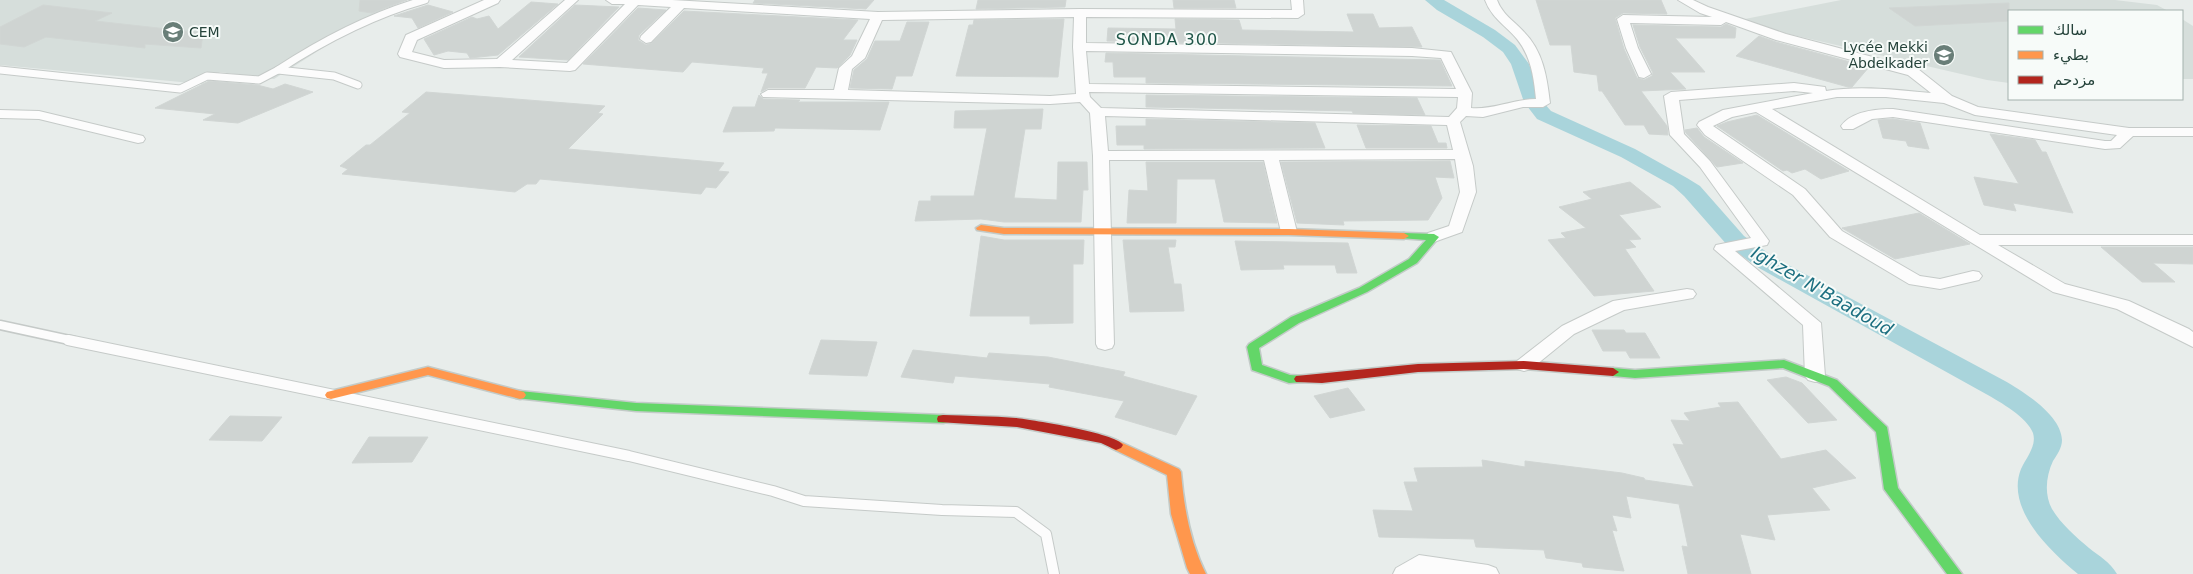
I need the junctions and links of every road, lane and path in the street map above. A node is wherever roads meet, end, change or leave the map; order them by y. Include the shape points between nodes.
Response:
1 (425, 0) edge
2 (494, 0) edge
3 (572, 0) edge
4 (612, 0) edge
5 (1162, 0) edge
6 (1297, 0) edge
7 (1491, 0) edge
8 (1684, 0) edge
9 (634, 2) junction
10 (719, 4) edge
11 (680, 5) junction
12 (1080, 13) junction
13 (1164, 14) junction
14 (878, 16) junction
15 (1739, 22) junction
16 (646, 39) dead end
17 (1079, 47) junction
18 (500, 63) junction
19 (0, 70) edge
20 (278, 70) junction
21 (1644, 74) dead end
22 (358, 85) dead end
23 (1082, 93) junction
24 (1465, 93) junction
25 (1853, 93) junction
26 (768, 94) dead end
27 (840, 94) junction
28 (1947, 99) junction
29 (1758, 107) junction
30 (1097, 112) junction
31 (0, 114) edge
32 (1458, 116) junction
33 (1848, 126) dead end
34 (2129, 132) junction
35 (2193, 132) edge
36 (138, 139) dead end
37 (1461, 154) junction
38 (1270, 155) junction
39 (1101, 156) junction
40 (980, 228) dead end
41 (1102, 232) junction
42 (1289, 232) junction
43 (1434, 237) junction
44 (1977, 240) junction
45 (2193, 240) edge
46 (1973, 276) dead end
47 (1687, 294) dead end
48 (0, 325) edge
49 (2193, 341) edge
50 (1105, 344) dead end
51 (1524, 365) junction
52 (1816, 376) junction
53 (331, 396) junction
54 (1415, 571) edge
55 (1054, 574) edge
56 (1199, 574) edge
57 (1488, 574) edge
58 (1955, 574) edge

1 - 20 lane via 365,21
2 - 18 street via 412,38 405,54 444,64
3 - 18 street
4 - 9 street
5 - 13 street
6 - 13 street via 1298,14
7 - 32 street via 1500,16 1525,40 1540,72 1543,103
8 - 15 street
9 - 11 street
9 - 18 street via 570,66
10 - 11 street
10 - 14 street
11 - 16 street
12 - 13 street
12 - 14 street
12 - 17 street
14 - 27 street via 858,58 846,68
15 - 21 street via 1623,19
15 - 28 street via 1781,37 1913,72
17 - 23 street
17 - 24 street via 1446,55
19 - 20 lane via 180,88 207,76 259,80
20 - 22 lane via 334,76
23 - 24 street
23 - 27 street via 1050,100
23 - 30 street
24 - 32 street
25 - 28 street
25 - 29 street
25 - 52 street via 1794,87 1671,96 1677,135 1705,164 1761,241 1722,249 1812,324
26 - 27 street
28 - 34 street via 1975,110
29 - 44 street
29 - 46 street via 1728,113 1704,124 1710,132 1799,192 1836,234 1915,280 1940,284
30 - 32 street
30 - 39 street
31 - 36 street via 39,114
32 - 37 street
33 - 34 street via 1858,118 1893,113 2105,145 2115,145
34 - 35 street
37 - 38 street
37 - 43 street via 1468,192 1462,213 1456,229
38 - 39 street
38 - 42 street
39 - 41 street
40 - 41 street
41 - 42 street
41 - 50 street
42 - 43 street
43 - 51 street via 1413,261 1363,290 1296,320 1253,347 1256,367 1289,379 1322,379 1418,368
44 - 45 street
44 - 49 street via 2059,288 2123,305 2183,333
47 - 51 street via 1619,305 1568,330
48 - 53 lane
51 - 52 street via 1635,374 1784,364
52 - 58 street via 1833,383 1882,430 1892,488
53 - 55 lane via 629,456 804,501 1016,512 1046,534
53 - 56 street via 428,371 520,395 636,407 1017,423 1104,439 1174,472 1178,514 1194,568
54 - 57 street

